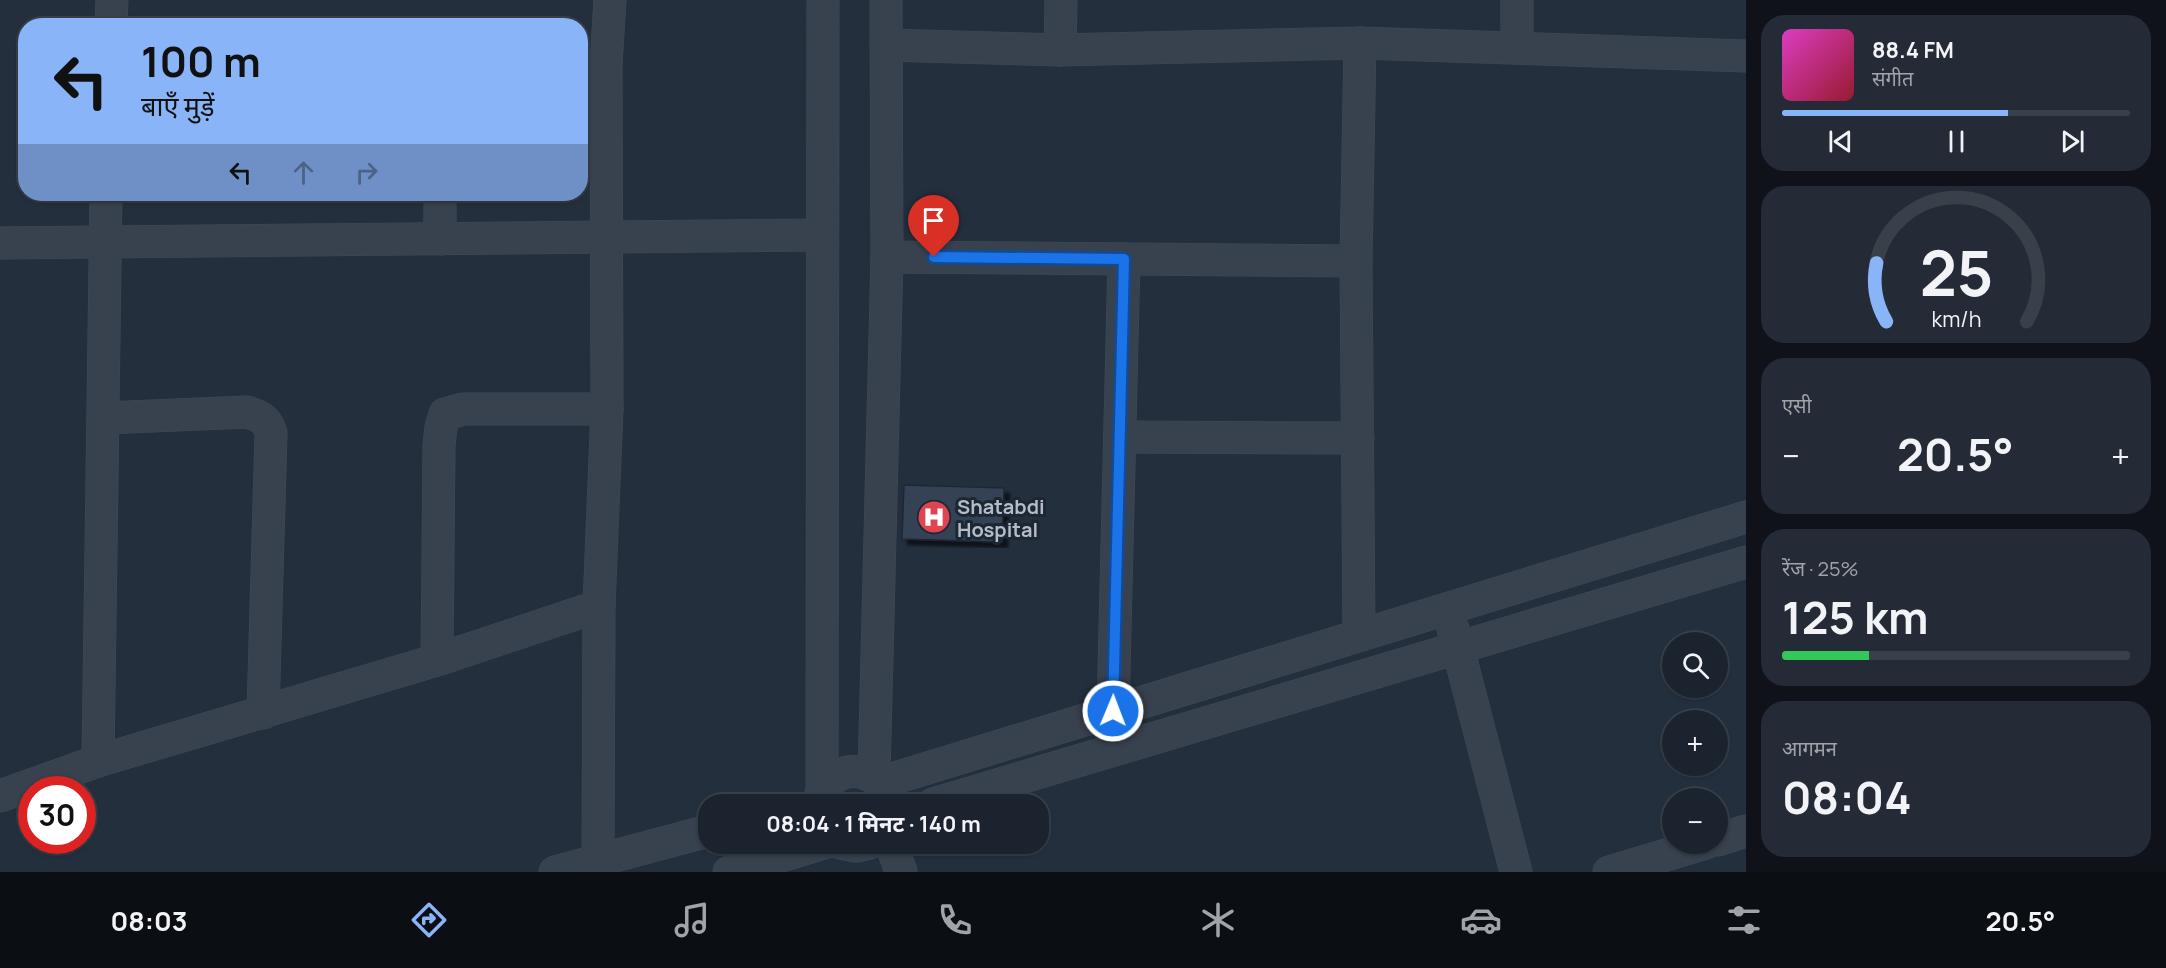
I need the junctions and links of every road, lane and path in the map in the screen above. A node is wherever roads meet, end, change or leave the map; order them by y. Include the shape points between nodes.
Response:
1 (112, 0) edge
2 (610, 0) edge
3 (823, 0) edge
4 (886, 0) edge
5 (1061, 0) edge
6 (1516, 0) edge
7 (111, 18) edge
8 (1360, 43) junction
9 (886, 45) junction
10 (1517, 48) junction
11 (1060, 50) junction
12 (1746, 56) edge
13 (593, 64) edge
14 (106, 201) edge
15 (440, 201) edge
16 (822, 235) junction
17 (440, 239) junction
18 (607, 239) junction
19 (104, 241) junction
20 (0, 243) edge
21 (887, 257) junction
22 (1124, 259) junction
23 (1356, 261) junction
24 (607, 409) junction
25 (104, 418) junction
26 (1120, 437) junction
27 (1358, 438) junction
28 (1746, 517) edge
29 (1746, 562) edge
30 (599, 606) junction
31 (1447, 608) junction
32 (1359, 635) junction
33 (1458, 648) junction
34 (437, 660) junction
35 (1113, 711) junction
36 (263, 713) junction
37 (98, 761) junction
38 (883, 788) edge
39 (818, 794) edge
40 (822, 794) edge
41 (967, 794) edge
42 (0, 796) edge
43 (1746, 831) edge
44 (698, 834) edge
45 (1728, 837) edge
46 (821, 854) edge
47 (895, 854) edge
48 (1669, 854) edge
49 (598, 859) junction
50 (555, 872) edge
51 (729, 872) edge
52 (901, 872) edge
53 (1516, 872) edge
54 (1609, 872) edge

1 - 7 street
2 - 13 street
3 - 16 street
4 - 9 street
5 - 11 street
6 - 10 street
8 - 10 street
8 - 11 street
8 - 23 street
9 - 11 street
9 - 21 street
10 - 12 street
13 - 18 street
14 - 19 street
15 - 17 street
16 - 18 street
16 - 39 street
17 - 18 street
17 - 19 street
18 - 24 street
19 - 20 street
19 - 25 street
21 - 22 street
21 - 38 street
22 - 23 street
22 - 26 street
23 - 27 street
24 - 30 street
24 - 34 street via 463,409 445,414 439,445
25 - 36 street via 247,412 260,415 268,423 271,433
25 - 37 street
26 - 27 street
26 - 35 street
27 - 32 street
28 - 31 street
29 - 33 street
30 - 34 street
30 - 49 street
31 - 32 street
31 - 33 street
32 - 35 street
33 - 41 street
33 - 53 street
34 - 36 street
35 - 38 street
36 - 37 street
37 - 42 street
38 - 40 street via 851,771 830,781
43 - 45 street
44 - 49 street
46 - 51 street
47 - 52 street
48 - 54 street
49 - 50 street

